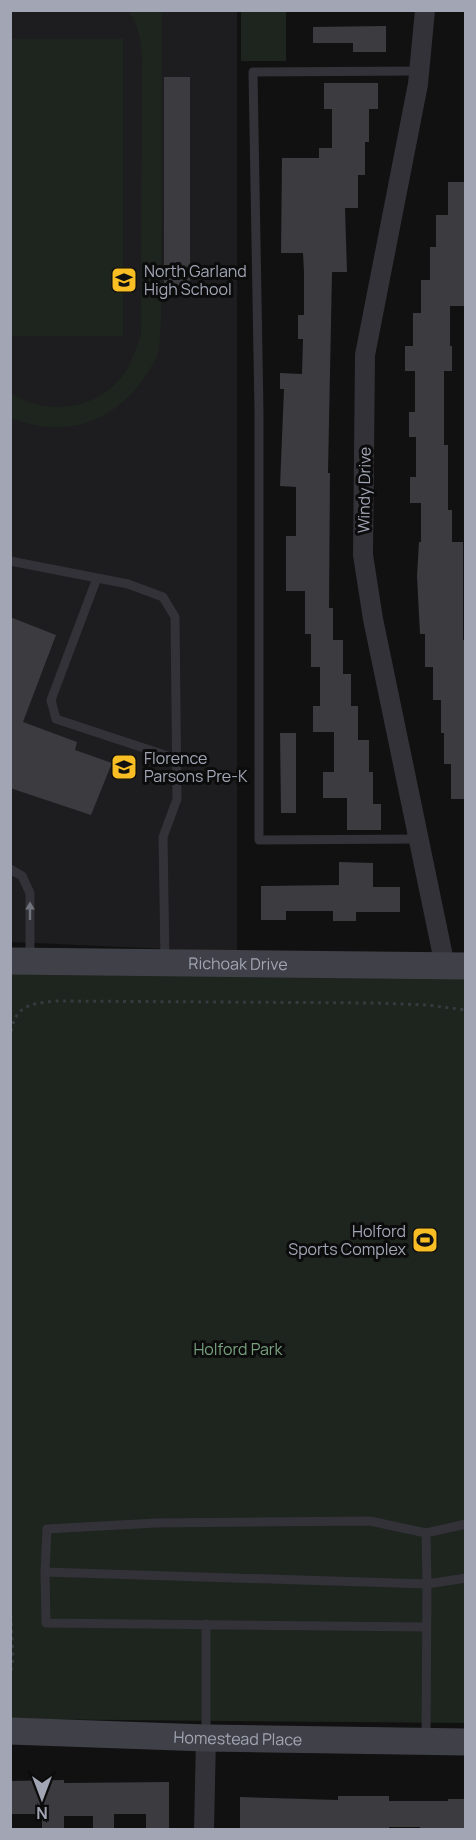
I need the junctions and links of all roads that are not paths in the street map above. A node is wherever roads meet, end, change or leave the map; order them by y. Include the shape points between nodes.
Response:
1 (425, 10) edge
2 (419, 71) junction
3 (10, 561) edge
4 (97, 578) junction
5 (177, 759) junction
6 (420, 839) junction
7 (10, 869) edge
8 (20, 962) edge
9 (165, 963) junction
10 (455, 966) edge
11 (465, 1524) edge
12 (426, 1533) junction
13 (45, 1572) junction
14 (465, 1578) edge
15 (427, 1584) junction
16 (206, 1624) junction
17 (427, 1627) junction
18 (10, 1731) edge
19 (206, 1738) junction
20 (426, 1741) junction
21 (465, 1742) edge
22 (204, 1830) edge

1 - 2 street, Windy Drive
2 - 6 street, Windy Drive via 365,355 363,555
2 - 6 lane via 253,72 259,411 259,840
3 - 4 lane
4 - 5 lane via 163,597 175,617
4 - 5 lane via 51,700 56,719
5 - 9 lane via 177,799 163,837
6 - 10 street, Windy Drive
8 -> 7 lane via 30,893 22,876
8 - 9 street, Richoak Drive
9 - 10 street, Richoak Drive
11 - 12 lane
12 - 13 lane via 370,1521 156,1523 47,1530
12 - 15 lane
13 - 15 lane
13 - 16 lane via 46,1623
14 - 15 lane
15 - 17 lane
16 - 17 lane
16 - 19 lane
17 - 20 lane
18 - 19 street, Homestead Place
19 - 20 street, Homestead Place
19 - 22 street
20 - 21 street, Homestead Place

